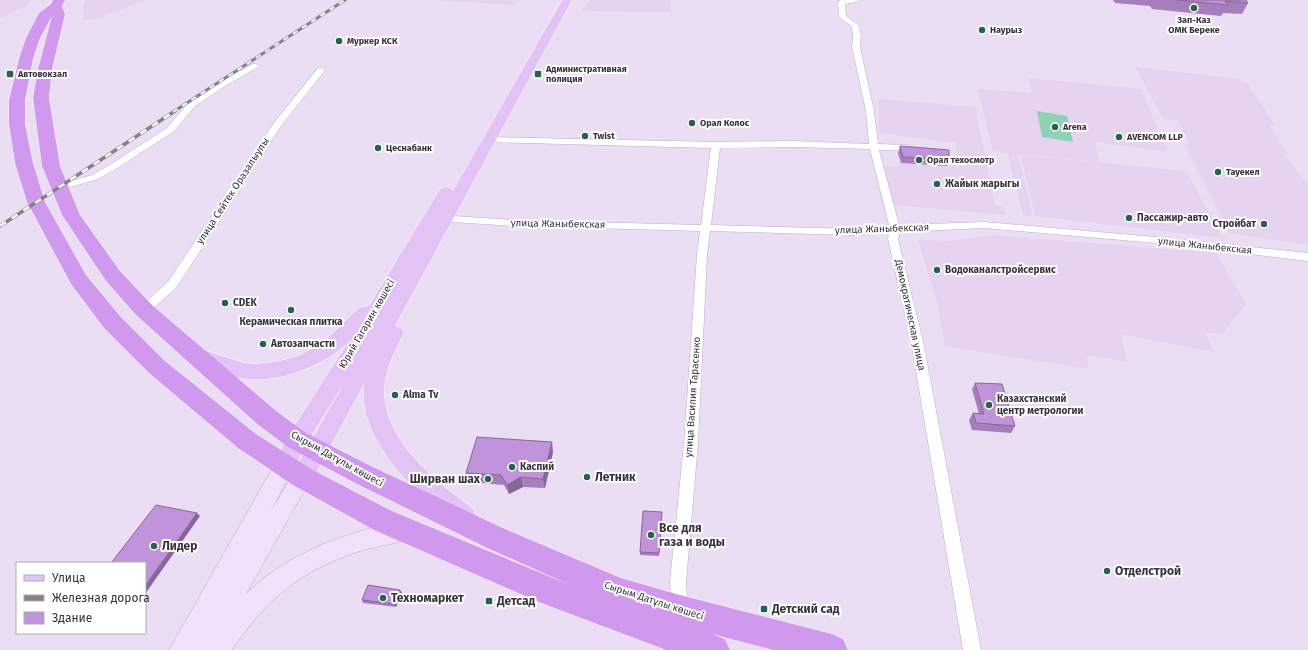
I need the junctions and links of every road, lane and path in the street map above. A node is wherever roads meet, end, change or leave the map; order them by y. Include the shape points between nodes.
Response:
1 (556, 0) edge
2 (567, 0) edge
3 (857, 0) edge
4 (58, 3) edge
5 (54, 35) junction
6 (33, 38) junction
7 (256, 66) dead end
8 (321, 70) dead end
9 (488, 140) junction
10 (716, 145) junction
11 (874, 147) junction
12 (909, 148) edge
13 (60, 187) junction
14 (431, 218) junction
15 (446, 218) junction
16 (706, 227) junction
17 (895, 229) junction
18 (1308, 257) edge
19 (408, 286) junction
20 (383, 297) junction
21 (144, 310) junction
22 (193, 354) junction
23 (164, 372) junction
24 (307, 445) junction
25 (293, 471) junction
26 (406, 530) junction
27 (494, 538) junction
28 (680, 610) junction
29 (681, 645) edge
30 (181, 650) edge
31 (200, 650) edge
32 (217, 650) edge
33 (714, 650) edge
34 (832, 650) edge
35 (972, 650) edge

1 - 14 main road, Юрий Гагарин көшесі
2 - 9 main road, Юрий Гагарин көшесі
3 - 11 street, Демократическая улица via 841,2 843,17 855,26 856,47 870,111
4 - 5 highway, Сырым Датұлы көшесі via 59,14
4 - 6 highway, Сырым Датұлы көшесі via 44,16
5 - 6 highway
5 - 13 highway, Сырым Датұлы көшесі via 41,98 51,166
6 - 23 highway, Сырым Датұлы көшесі via 27,52 17,100 17,124 24,163 36,202 78,279 112,322
7 - 13 street via 192,104 170,130 117,164 95,177
8 - 21 street, улица Сейтек Оразалыулы via 277,125 172,285
9 - 10 street
9 - 15 main road, Юрий Гагарин көшесі
10 - 11 street
10 - 16 street, улица Василия Тарасенко
11 - 12 street
11 - 17 street, Демократическая улица
13 - 21 highway, Сырым Датұлы көшесі via 71,215 109,270
14 - 15 street, улица Жаныбекская
14 - 20 main road, Юрий Гагарин көшесі
15 - 16 street, улица Жаныбекская via 520,223
15 - 19 main road, Юрий Гагарин көшесі
16 - 17 street, улица Жаныбекская via 854,232
16 - 28 street, улица Василия Тарасенко via 700,281 691,443 678,582
17 - 18 street, улица Жаныбекская via 984,225
17 - 35 street, Демократическая улица via 893,239 917,341
19 - 24 main road, Юрий Гагарин көшесі
19 - 27 main road via 401,316 378,369 374,386 376,414 396,452 406,465 447,503
20 - 22 main road via 335,343 307,359 282,368 245,371
20 - 24 main road, Юрий Гагарин көшесі
21 - 22 highway, Сырым Датұлы көшесі
22 - 23 highway
22 - 24 highway, Сырым Датұлы көшесі via 260,412
23 - 25 highway, Сырым Датұлы көшесі via 247,441
24 - 25 main road, Юрий Гагарин көшесі
24 - 27 highway, Сырым Датұлы көшесі
25 - 26 highway, Сырым Датұлы көшесі via 382,520
25 - 30 main road, Юрий Гагарин көшесі
25 - 31 main road, Юрий Гагарин көшесі
26 - 29 highway, Сырым Датұлы көшесі
26 - 32 main road via 342,547 292,571 248,608
27 - 28 highway, Сырым Датұлы көшесі via 620,592
28 - 29 street, улица Василия Тарасенко
28 - 34 highway, Сырым Датұлы көшесі
29 - 33 highway, Сырым Датұлы көшесі

